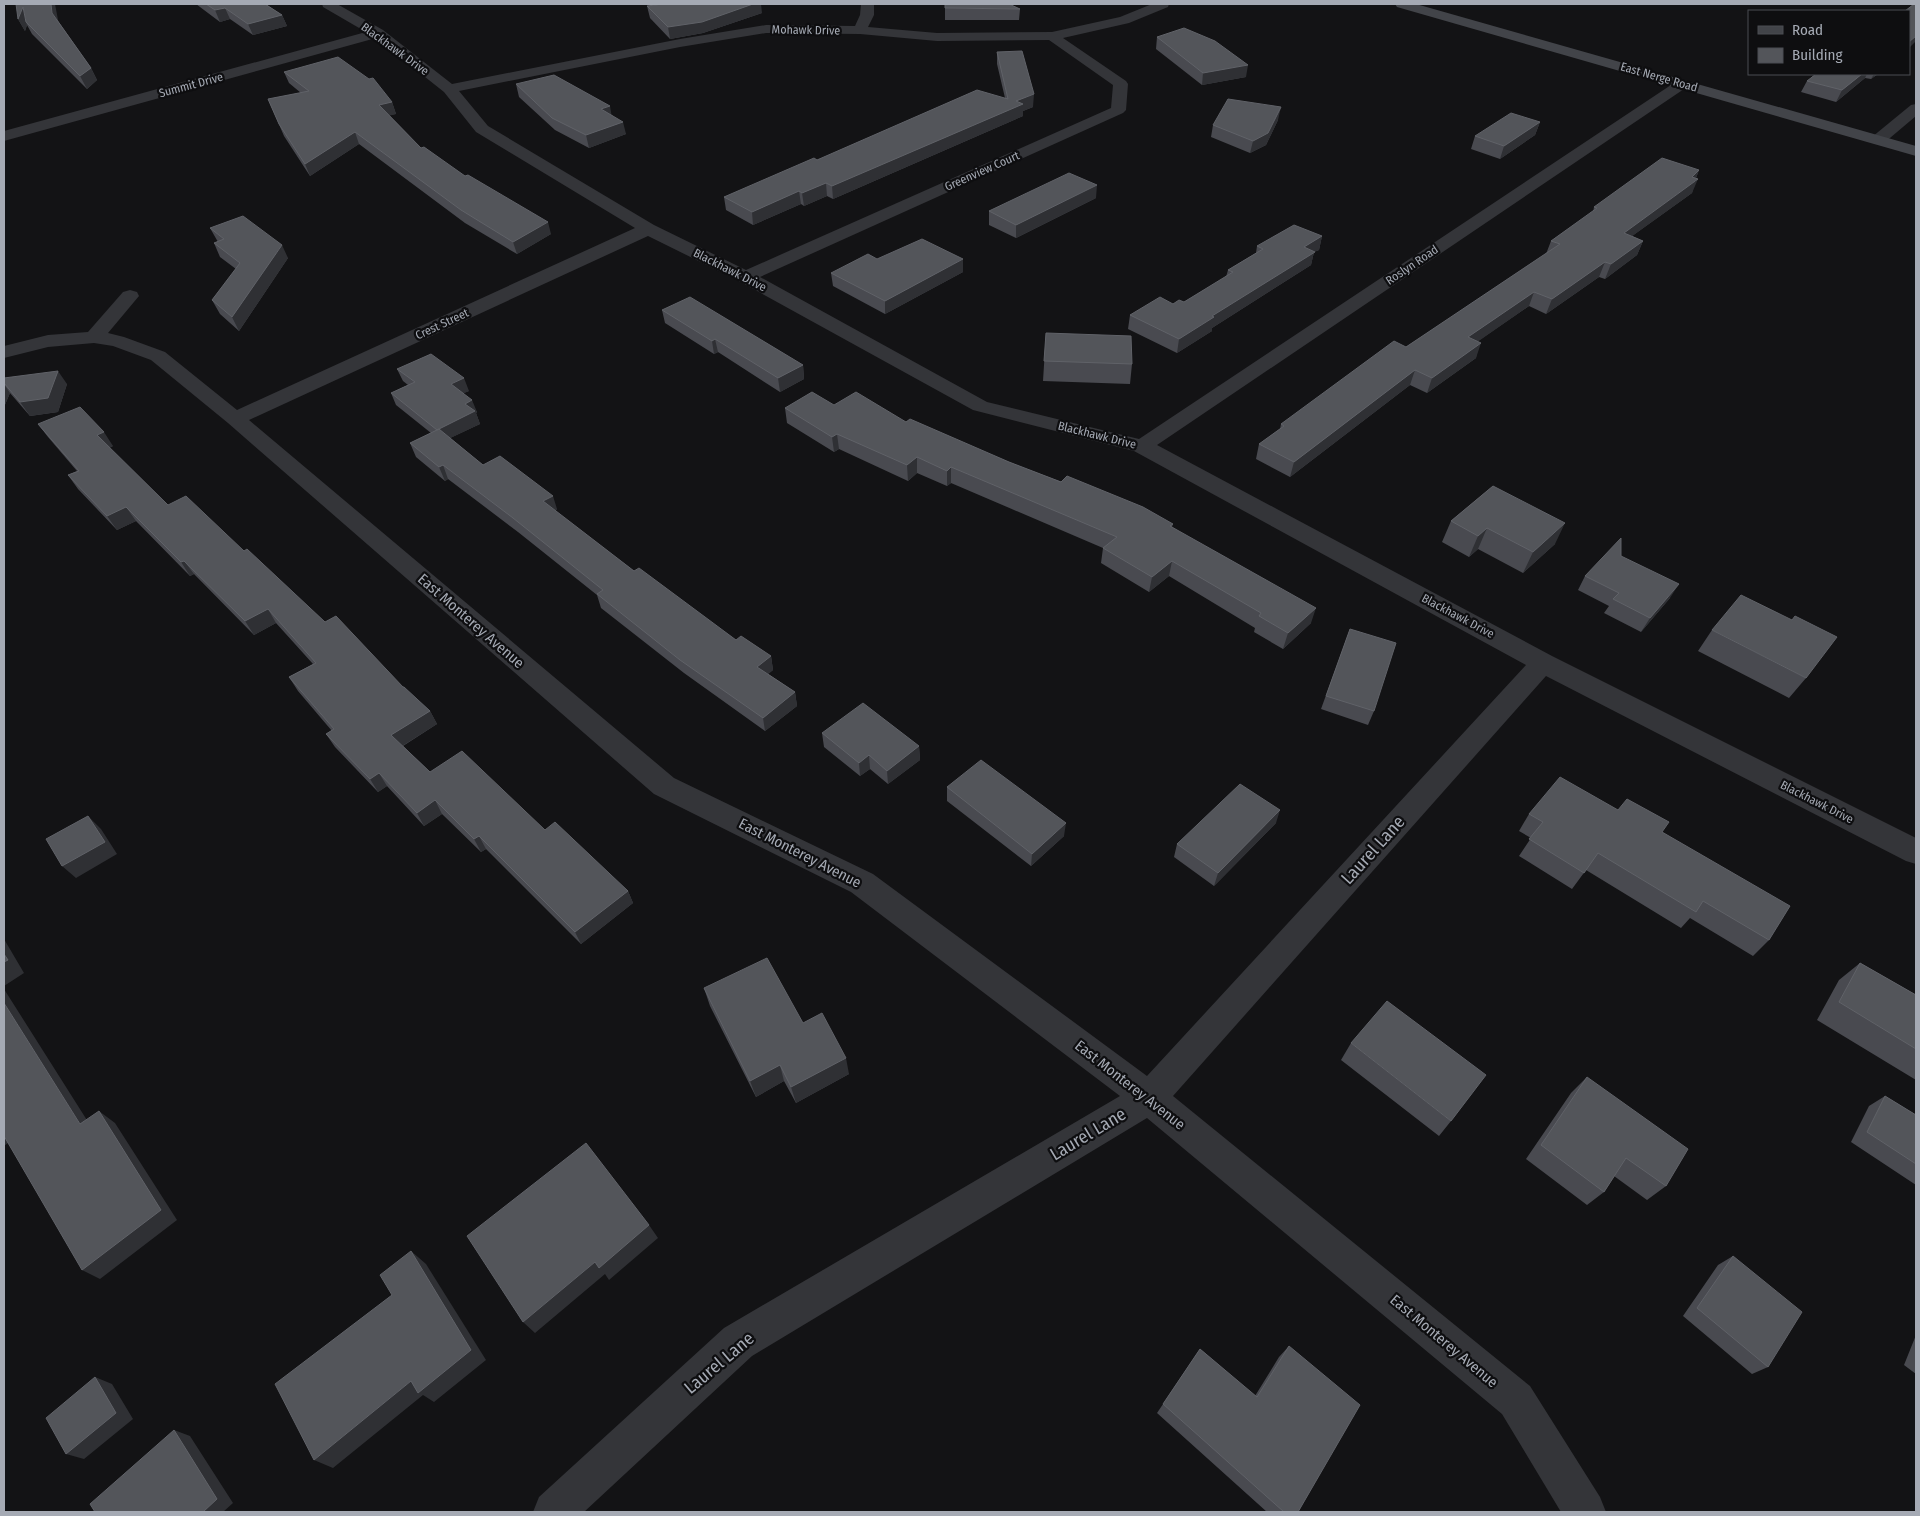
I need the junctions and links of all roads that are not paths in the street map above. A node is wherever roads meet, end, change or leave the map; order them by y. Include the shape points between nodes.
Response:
1 (328, 4) edge
2 (867, 4) edge
3 (1164, 4) edge
4 (1402, 4) edge
5 (860, 30) junction
6 (378, 33) junction
7 (1052, 36) junction
8 (1682, 84) junction
9 (449, 89) junction
10 (1916, 108) edge
11 (6, 133) edge
12 (1878, 140) junction
13 (1916, 151) edge
14 (648, 229) junction
15 (746, 277) junction
16 (130, 296) dead end
17 (94, 337) junction
18 (4, 352) edge
19 (235, 419) junction
20 (1142, 446) junction
21 (1543, 663) junction
22 (1916, 852) edge
23 (1149, 1098) junction
24 (554, 1512) edge
25 (1585, 1512) edge

1 - 6 street, Blackhawk Drive
2 - 5 street via 867,15
3 - 7 street, Mohawk Drive via 1124,20
4 - 8 main road, East Nerge Road
5 - 7 street, Mohawk Drive via 937,37
5 - 9 street, Mohawk Drive via 766,29
6 - 9 street, Blackhawk Drive
6 - 11 street, Summit Drive
7 - 15 street, Greenview Court via 1121,84 1118,110
8 - 12 main road, East Nerge Road
8 - 20 street, Roslyn Road
9 - 14 street, Blackhawk Drive via 482,129
10 - 12 street
12 - 13 main road, East Nerge Road
14 - 15 street, Blackhawk Drive
14 - 19 street, Crest Street
15 - 20 street, Blackhawk Drive via 980,406
16 - 17 street
17 - 18 street, East Monterey Avenue via 48,341
17 - 19 street, East Monterey Avenue via 117,341 158,356
19 - 23 street, East Monterey Avenue via 664,786 862,883
20 - 21 street, Blackhawk Drive
21 - 22 street, Blackhawk Drive
21 - 23 street, Laurel Lane
23 - 24 street, Laurel Lane via 738,1342
23 - 25 street, East Monterey Avenue via 1516,1400

